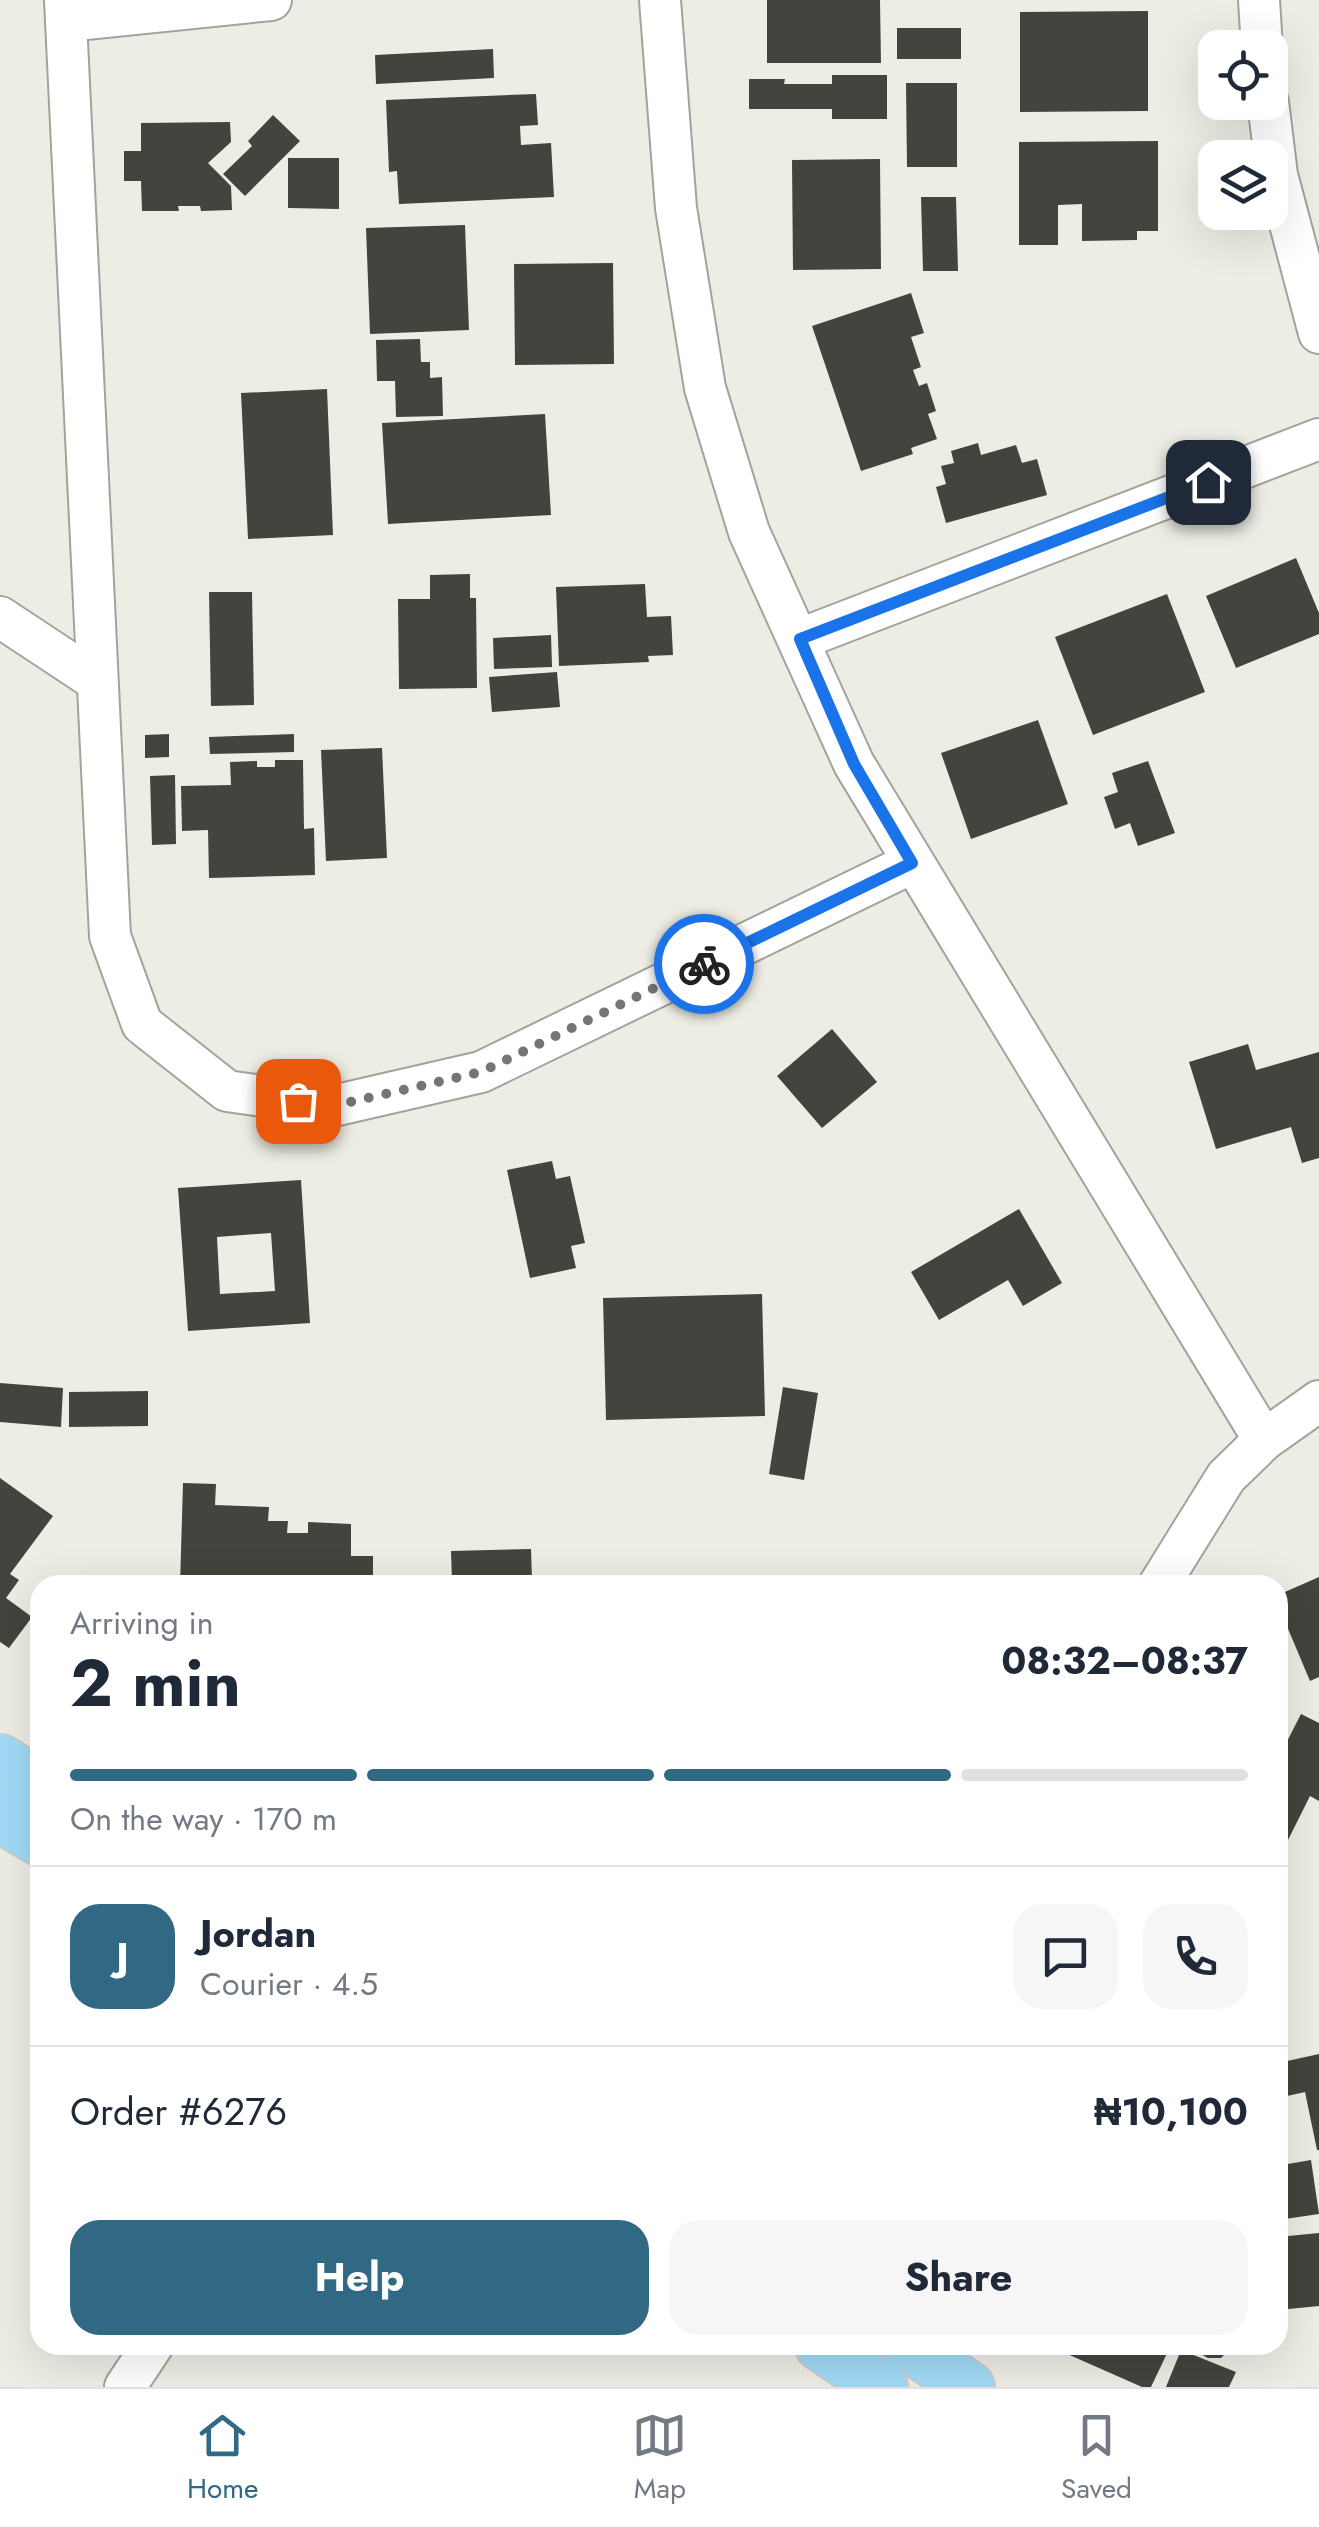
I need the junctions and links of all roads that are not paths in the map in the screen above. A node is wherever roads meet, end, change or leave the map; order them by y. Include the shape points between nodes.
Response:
1 (271, 0) edge
2 (660, 0) edge
3 (1259, 0) edge
4 (65, 10) edge
5 (1261, 30) edge
6 (1270, 120) edge
7 (1319, 333) edge
8 (1319, 439) edge
9 (0, 617) edge
10 (800, 639) junction
11 (98, 681) junction
12 (912, 863) junction
13 (1319, 1401) edge
14 (1264, 1440) junction
15 (1165, 1575) edge
16 (0, 1760) edge
17 (30, 1778) edge
18 (0, 1817) edge
19 (30, 1834) edge
20 (145, 2355) edge
21 (835, 2355) edge
22 (923, 2355) edge
23 (124, 2387) edge
24 (882, 2387) edge
25 (969, 2387) edge

1 - 4 street
2 - 10 street via 676,208 705,388 749,532
3 - 5 street
4 - 11 street
6 - 7 street via 1277,175
8 - 10 street
9 - 11 street
10 - 12 street via 854,764
11 - 12 street via 110,936 142,1024 227,1091 333,1106 481,1072
12 - 14 street
13 - 14 street
14 - 15 street via 1226,1476
16 - 17 main road
18 - 19 main road
20 - 23 street
21 - 24 main road
22 - 25 main road

